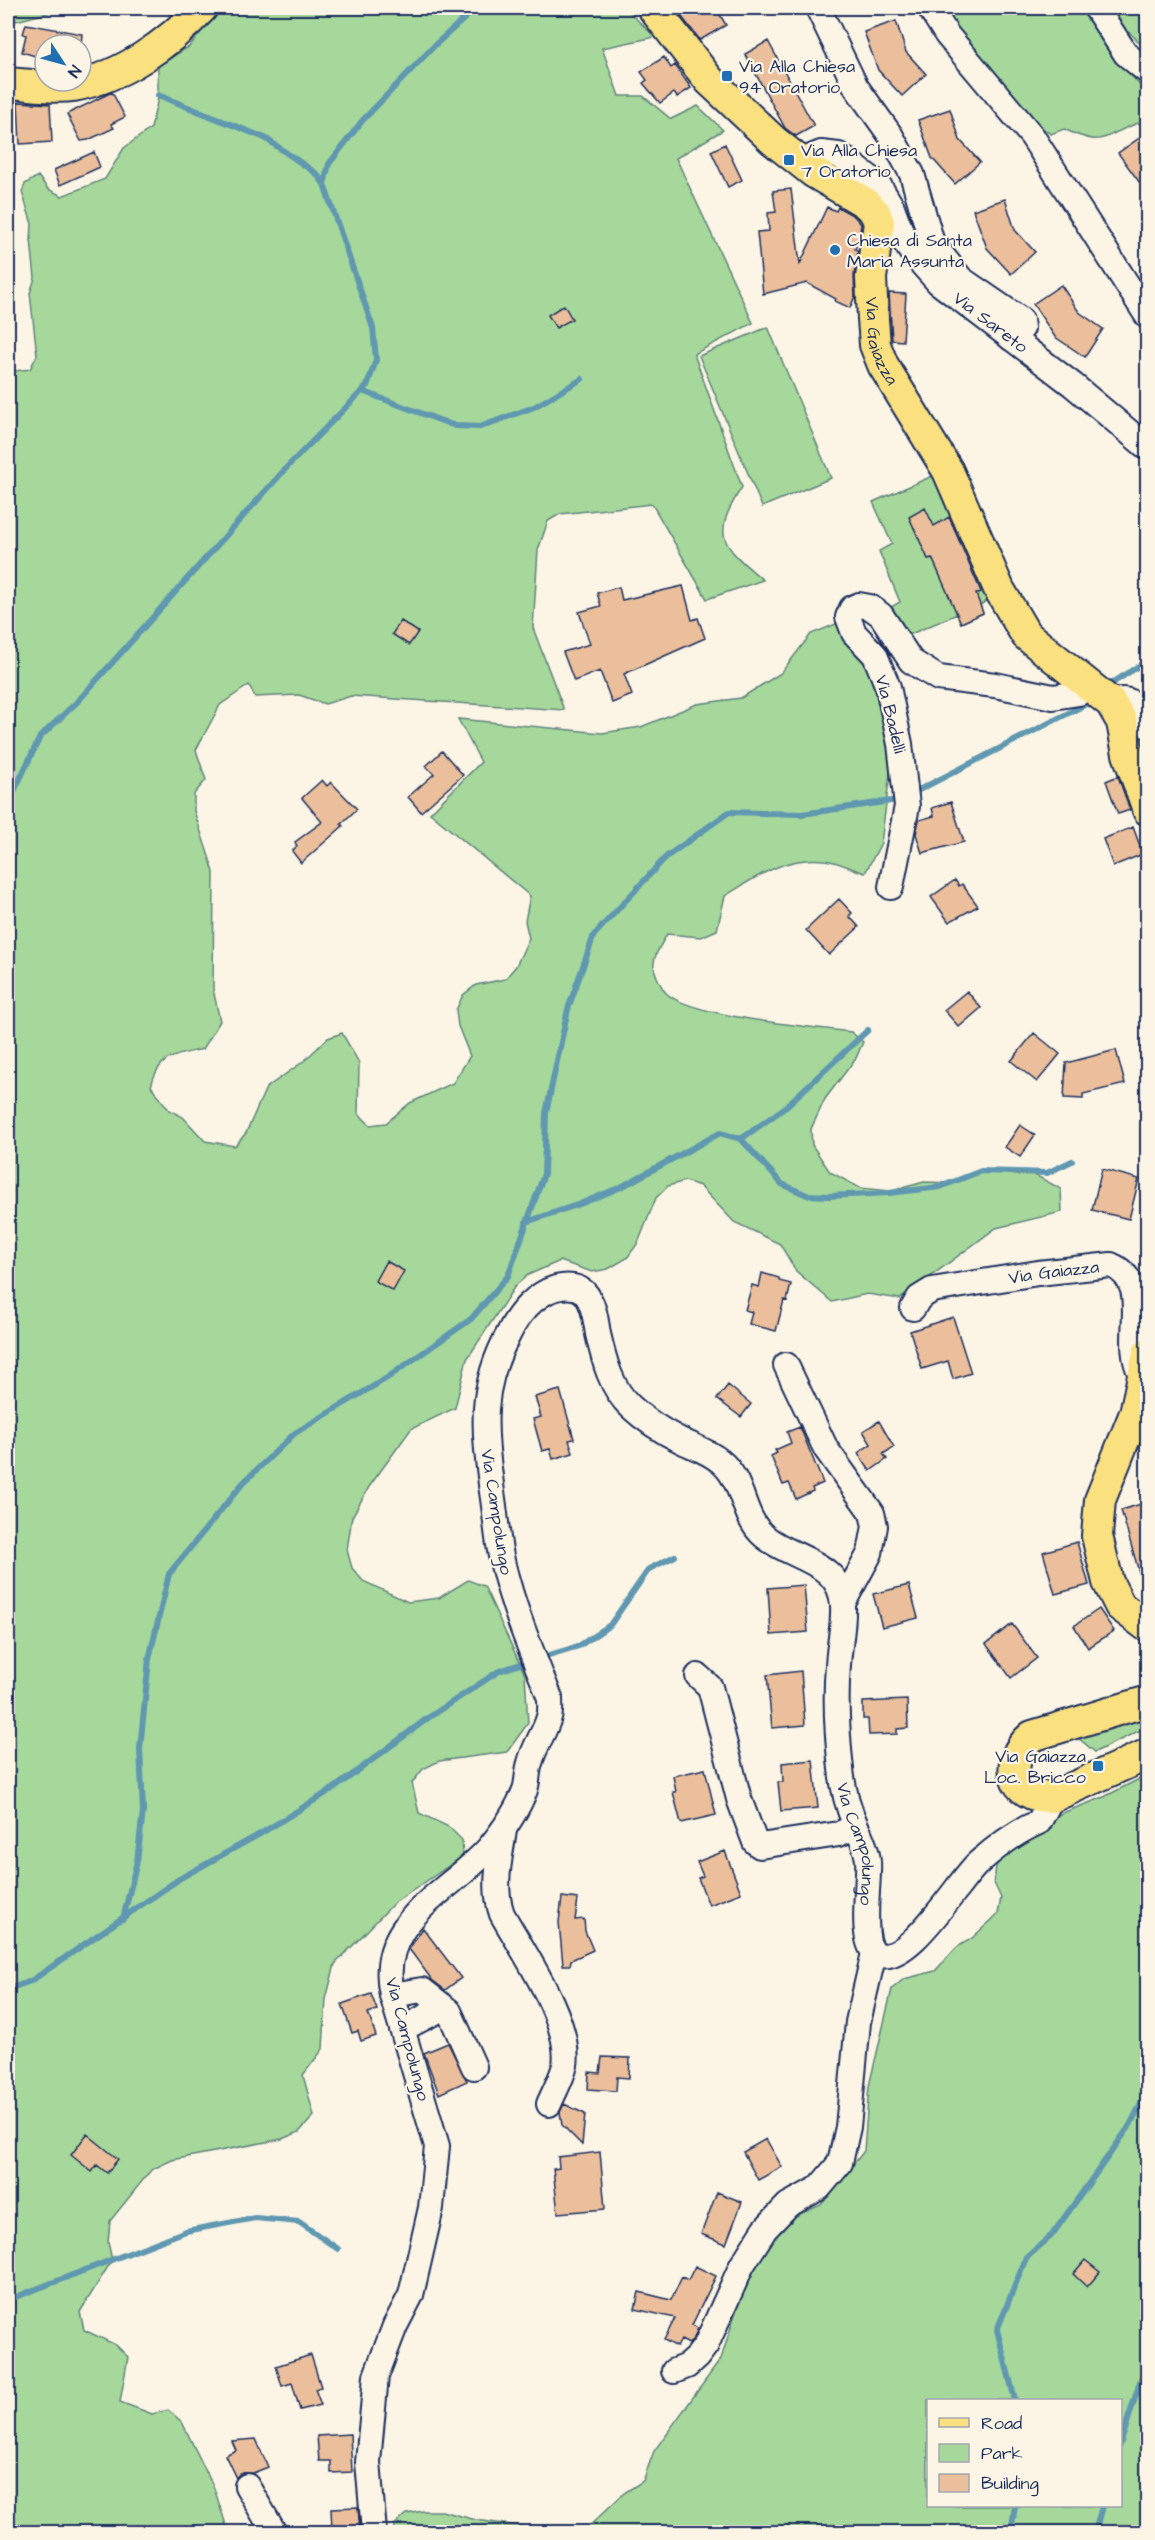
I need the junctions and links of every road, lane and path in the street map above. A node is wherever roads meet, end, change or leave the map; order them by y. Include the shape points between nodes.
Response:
1 (202, 8) edge
2 (653, 8) edge
3 (818, 8) edge
4 (930, 8) edge
5 (1095, 8) edge
6 (1148, 72) edge
7 (8, 83) edge
8 (799, 162) junction
9 (1148, 317) edge
10 (1011, 338) junction
11 (1148, 448) edge
12 (1088, 683) junction
13 (1111, 703) junction
14 (1148, 726) edge
15 (1148, 810) edge
16 (891, 887) dead end
17 (913, 1308) dead end
18 (786, 1365) dead end
19 (1145, 1366) edge
20 (843, 1603) junction
21 (1148, 1627) edge
22 (698, 1676) dead end
23 (1148, 1701) edge
24 (1148, 1754) edge
25 (1052, 1797) junction
26 (856, 1826) junction
27 (505, 1828) junction
28 (874, 1953) junction
29 (392, 1995) junction
30 (435, 2000) junction
31 (402, 2029) junction
32 (474, 2067) dead end
33 (549, 2104) dead end
34 (674, 2371) dead end
35 (247, 2486) dead end
36 (274, 2532) edge
37 (374, 2532) edge

1 - 7 main road via 161,47 104,77 71,86
2 - 8 main road, Via Gaiazza via 709,81
3 - 10 street via 856,87 912,174 932,243 961,279 1021,320 1022,328
4 - 9 street via 947,35 1032,136
5 - 6 street via 1126,54
8 - 10 street, Via Sareto via 831,153 869,177 886,194 912,253 938,282
8 - 12 main road, Via Gaiazza via 864,201 875,212 879,223 871,278 873,319 875,345 883,365 948,471 999,589 1026,635
10 - 11 street, Via Sareto
12 - 13 main road, Via Gaiazza
12 - 16 street, Via Badelli via 1078,693 1053,697 938,678 911,661 881,615 870,607 852,608 849,617 854,633 875,655 888,687 900,744 907,806
13 - 14 street via 1130,700 1142,710
13 - 15 main road, Via Gaiazza via 1122,722 1128,754
17 - 19 street, Via Gaiazza via 919,1298 932,1290 1111,1265 1133,1279 1137,1292 1138,1370
18 - 20 street via 826,1449 872,1513 874,1540
19 - 21 main road, Via Gaiazza via 1135,1413 1100,1500 1097,1536 1108,1582 1120,1606
20 - 26 street, Via Campolungo via 836,1720 844,1792
20 - 27 street, Via Campolungo via 829,1572 761,1534 737,1480 724,1464 649,1420 616,1390 589,1299 583,1291 563,1287 542,1295 516,1318 503,1343 490,1377 484,1416 501,1560 550,1698 550,1716 530,1763 525,1789
22 - 26 street via 710,1687 739,1799 755,1842 760,1846 839,1834
23 - 25 main road via 1044,1731 1026,1741 1014,1766 1017,1782 1029,1793
24 - 25 main road
25 - 28 street via 1039,1822 976,1864 912,1941 894,1954
26 - 28 street, Via Campolungo via 868,1857 867,1932
27 - 29 street, Via Campolungo via 399,1934 389,1969
27 - 33 street via 496,1881 497,1901 549,1997 563,2037 565,2065
28 - 34 street, Via Campolungo via 858,2022 848,2127 840,2163 819,2188 788,2205 765,2229 742,2265 706,2345 697,2358
29 - 30 street via 422,1990
29 - 31 street, Via Campolungo
30 - 31 street via 433,2013
30 - 32 street via 448,2011
31 - 37 street, Via Campolungo via 437,2146 431,2208 411,2295 376,2376 368,2462
35 - 36 street

